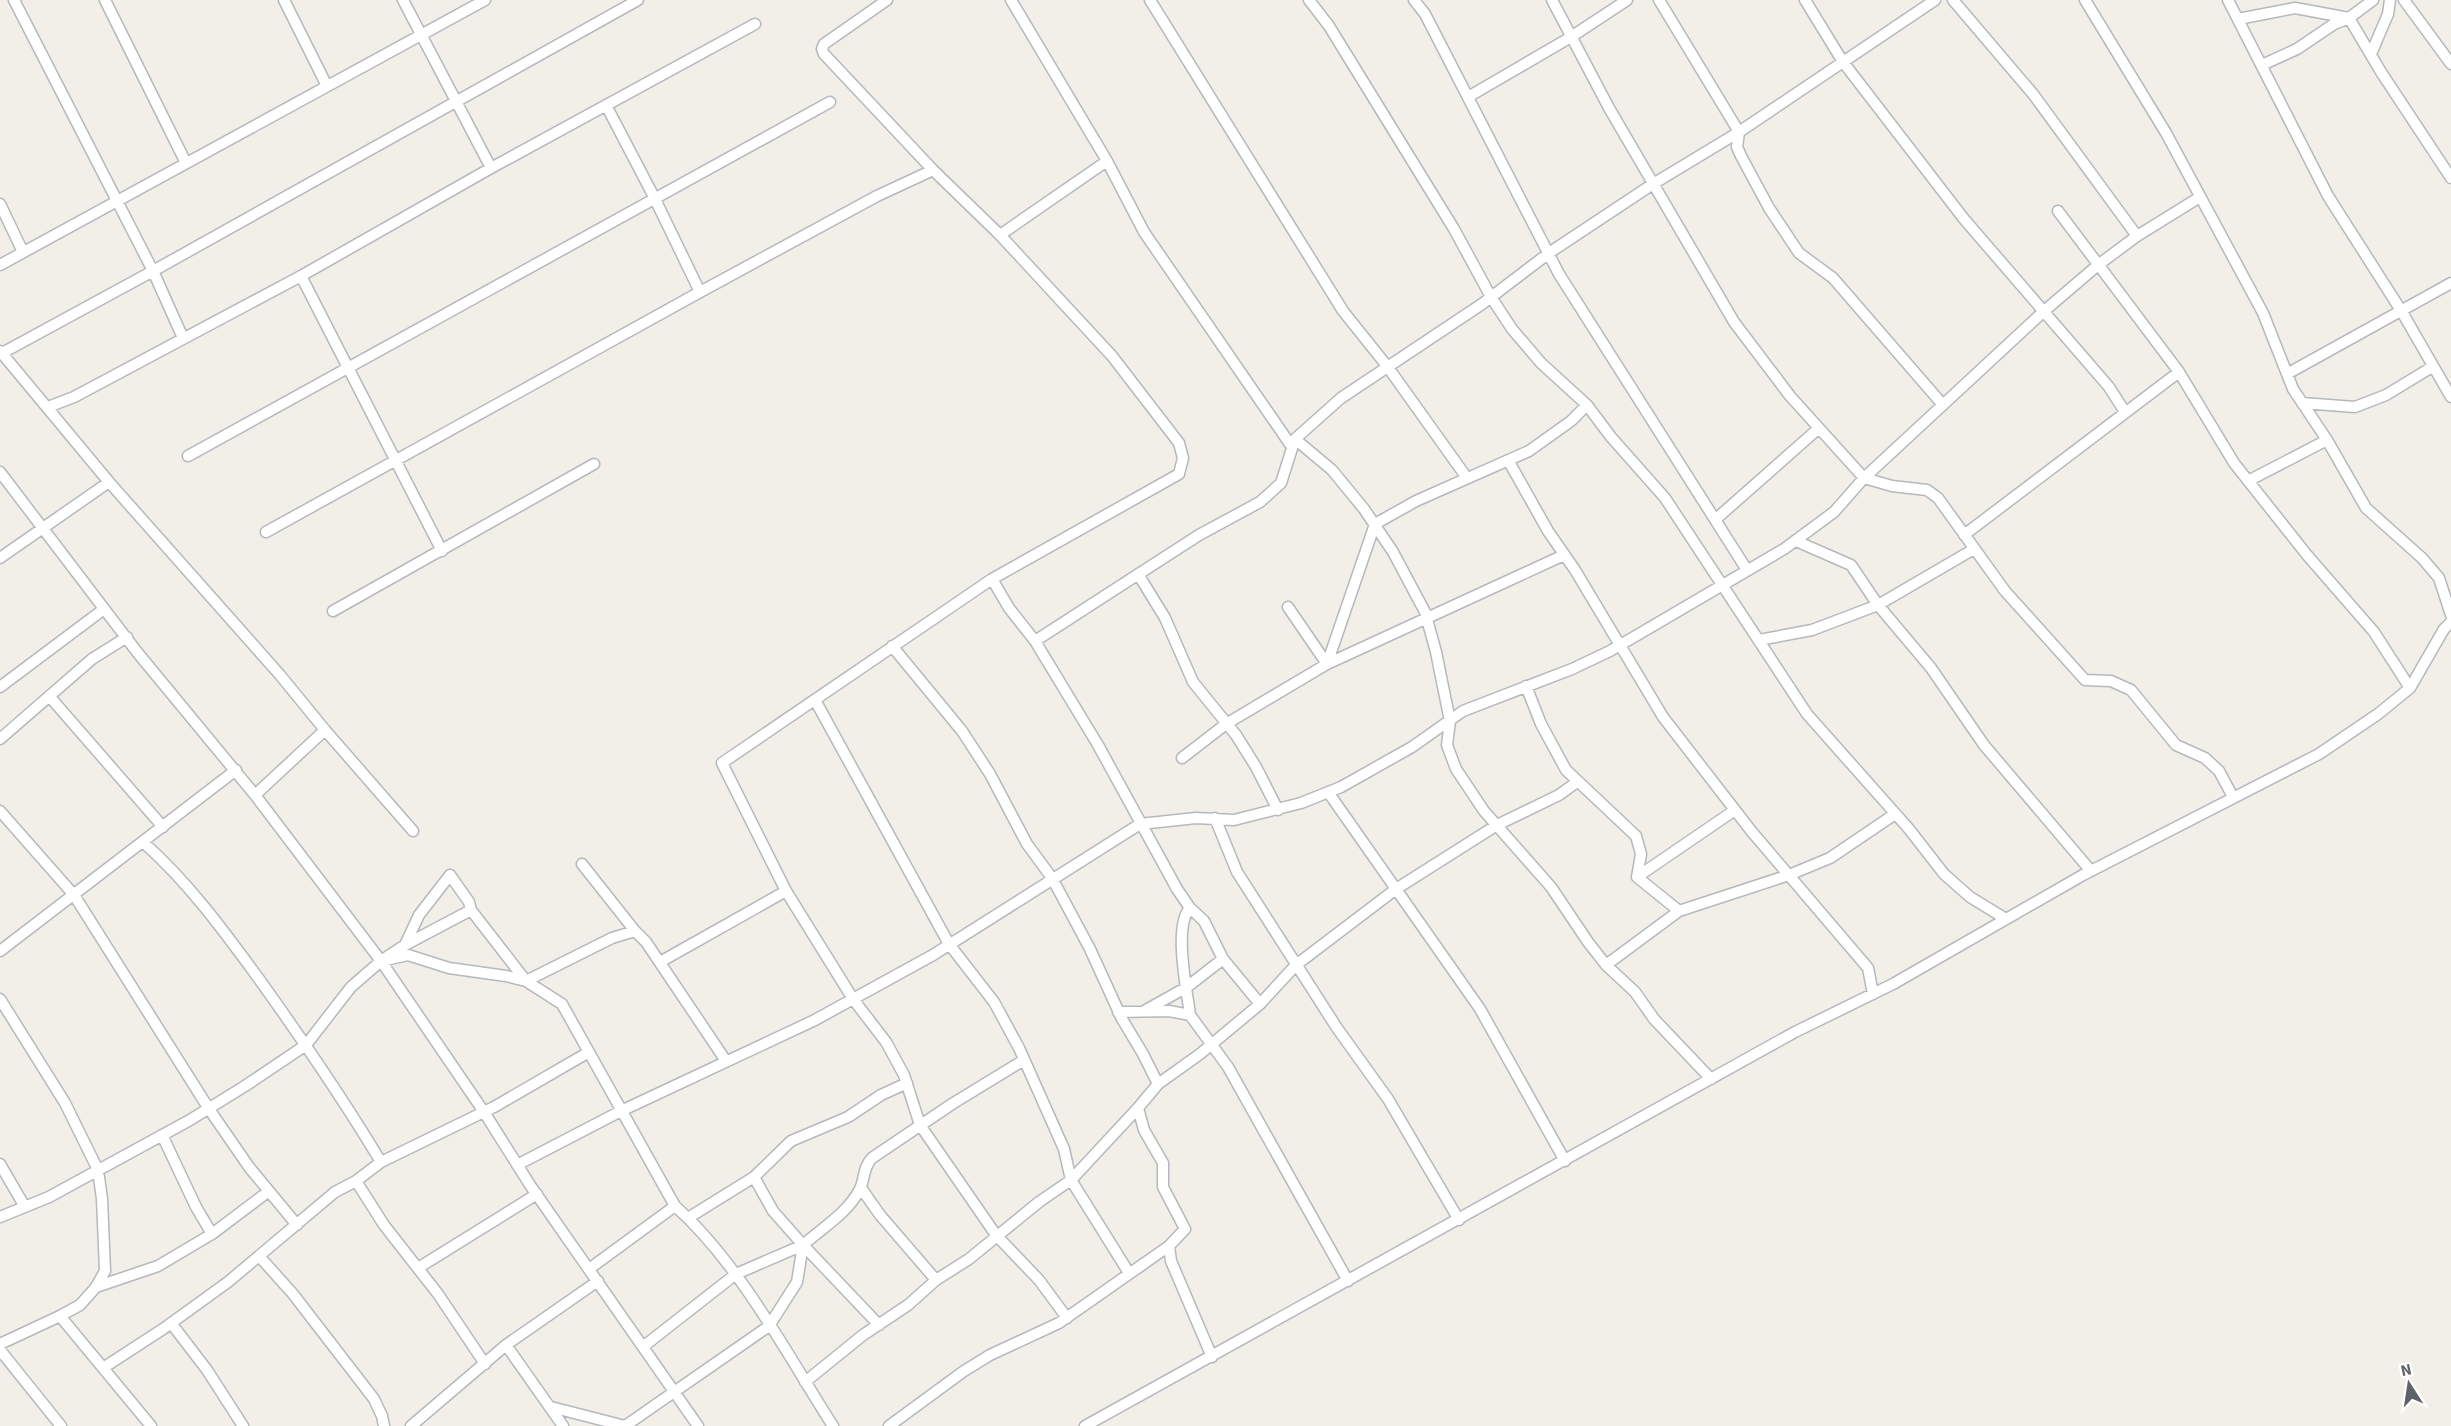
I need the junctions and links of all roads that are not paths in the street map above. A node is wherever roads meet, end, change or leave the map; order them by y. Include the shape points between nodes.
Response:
1 (14, 0) edge
2 (105, 0) edge
3 (284, 0) edge
4 (403, 0) edge
5 (485, 0) edge
6 (638, 0) edge
7 (886, 0) edge
8 (1011, 0) edge
9 (1150, 0) edge
10 (1309, 0) edge
11 (1414, 0) edge
12 (1552, 0) edge
13 (1627, 0) edge
14 (1659, 0) edge
15 (1805, 0) edge
16 (1935, 0) edge
17 (1953, 0) edge
18 (2085, 0) edge
19 (2228, 0) edge
20 (2373, 0) edge
21 (2390, 0) edge
22 (2404, 0) edge
23 (2349, 18) junction
24 (2238, 19) junction
25 (755, 24) dead end
26 (421, 35) junction
27 (1571, 37) junction
28 (2371, 54) junction
29 (1843, 62) junction
30 (2451, 64) edge
31 (2262, 65) junction
32 (327, 86) junction
33 (1468, 97) junction
34 (455, 101) junction
35 (830, 102) dead end
36 (606, 106) junction
37 (1739, 132) junction
38 (1107, 161) junction
39 (186, 163) junction
40 (490, 168) junction
41 (933, 170) junction
42 (2451, 178) edge
43 (1653, 184) junction
44 (654, 197) junction
45 (2200, 197) junction
46 (117, 199) junction
47 (0, 204) edge
48 (2058, 211) dead end
49 (1000, 235) junction
50 (2137, 236) junction
51 (23, 252) junction
52 (1549, 253) junction
53 (0, 265) edge
54 (2098, 265) junction
55 (153, 271) junction
56 (301, 276) junction
57 (2451, 283) edge
58 (699, 292) junction
59 (1491, 297) junction
60 (2043, 312) junction
61 (2403, 312) junction
62 (183, 338) junction
63 (1, 352) edge
64 (1388, 366) junction
65 (349, 367) junction
66 (2432, 367) junction
67 (2179, 372) junction
68 (2287, 374) junction
69 (2451, 397) edge
70 (2302, 403) junction
71 (1587, 405) junction
72 (1943, 405) junction
73 (48, 407) junction
74 (2125, 412) junction
75 (1819, 428) junction
76 (2327, 440) junction
77 (1294, 443) junction
78 (188, 456) dead end
79 (397, 459) junction
80 (1508, 460) junction
81 (594, 464) dead end
82 (0, 472) edge
83 (1467, 478) junction
84 (1863, 478) junction
85 (2248, 481) junction
86 (109, 482) junction
87 (1716, 519) junction
88 (1375, 524) junction
89 (42, 529) junction
90 (266, 532) dead end
91 (1964, 535) junction
92 (1796, 540) junction
93 (1974, 549) junction
94 (442, 550) junction
95 (1564, 555) junction
96 (0, 558) edge
97 (1747, 570) junction
98 (1138, 574) junction
99 (992, 579) junction
100 (1723, 584) junction
101 (1878, 605) junction
102 (1288, 607) dead end
103 (104, 609) junction
104 (333, 611) dead end
105 (2451, 615) edge
106 (1427, 619) junction
107 (2451, 622) edge
108 (127, 637) junction
109 (1759, 640) junction
110 (1035, 641) junction
111 (1619, 645) junction
112 (892, 646) junction
113 (1327, 664) junction
114 (1526, 686) junction
115 (0, 687) edge
116 (2410, 688) junction
117 (50, 697) junction
118 (815, 700) junction
119 (1450, 721) junction
120 (1226, 723) junction
121 (325, 730) junction
122 (0, 739) edge
123 (1182, 758) dead end
124 (236, 770) junction
125 (1578, 782) junction
126 (1328, 792) junction
127 (255, 795) junction
128 (2233, 797) junction
129 (1278, 810) junction
130 (1736, 810) junction
131 (0, 811) edge
132 (1895, 814) junction
133 (1215, 818) junction
134 (1140, 824) junction
135 (1497, 825) junction
136 (163, 827) junction
137 (413, 831) dead end
138 (144, 843) junction
139 (582, 864) dead end
140 (2091, 871) junction
141 (1789, 875) junction
142 (1637, 877) junction
143 (1052, 878) junction
144 (1396, 889) junction
145 (786, 891) junction
146 (74, 895) junction
147 (1190, 908) junction
148 (471, 910) junction
149 (1679, 911) junction
150 (2006, 919) junction
151 (635, 931) junction
152 (949, 944) junction
153 (405, 945) junction
154 (0, 951) edge
155 (1223, 959) junction
156 (381, 961) junction
157 (660, 962) junction
158 (1296, 965) junction
159 (1606, 965) junction
160 (526, 981) junction
161 (1187, 987) junction
162 (1873, 994) junction
163 (0, 999) edge
164 (853, 999) junction
165 (1260, 1004) junction
166 (1118, 1012) junction
167 (1143, 1012) junction
168 (1190, 1015) junction
169 (1210, 1044) junction
170 (306, 1045) junction
171 (589, 1052) junction
172 (1024, 1060) junction
173 (726, 1061) junction
174 (1711, 1079) junction
175 (907, 1083) junction
176 (1158, 1084) junction
177 (1138, 1108) junction
178 (209, 1109) junction
179 (621, 1111) junction
180 (484, 1112) junction
181 (920, 1125) junction
182 (162, 1135) junction
183 (1565, 1161) junction
184 (381, 1162) junction
185 (0, 1164) edge
186 (517, 1165) junction
187 (98, 1170) junction
188 (754, 1177) junction
189 (1071, 1180) junction
190 (356, 1181) junction
191 (861, 1188) junction
192 (269, 1191) junction
193 (537, 1194) junction
194 (675, 1206) junction
195 (25, 1207) junction
196 (0, 1217) edge
197 (688, 1218) junction
198 (1459, 1220) junction
199 (297, 1225) junction
200 (212, 1234) junction
201 (996, 1235) junction
202 (802, 1245) junction
203 (1169, 1246) junction
204 (259, 1256) junction
205 (418, 1268) junction
206 (589, 1269) junction
207 (1130, 1273) junction
208 (736, 1274) junction
209 (936, 1280) junction
210 (598, 1281) junction
211 (1348, 1281) junction
212 (96, 1287) junction
213 (60, 1316) junction
214 (1067, 1318) junction
215 (171, 1323) junction
216 (879, 1325) junction
217 (769, 1326) junction
218 (0, 1344) edge
219 (506, 1345) junction
220 (644, 1346) junction
221 (0, 1350) edge
222 (1212, 1357) junction
223 (485, 1364) junction
224 (103, 1368) junction
225 (805, 1382) junction
226 (676, 1393) junction
227 (551, 1407) junction
228 (61, 1426) edge
229 (151, 1426) edge
230 (243, 1426) edge
231 (384, 1426) edge
232 (411, 1426) edge
233 (562, 1426) edge
234 (625, 1426) edge
235 (698, 1426) edge
236 (833, 1426) edge
237 (889, 1426) edge
238 (1085, 1426) edge

1 - 46 street
2 - 39 street
3 - 32 street
4 - 26 street
5 - 26 street
6 - 34 street
7 - 41 street via 822,48 837,69
8 - 38 street
9 - 64 street via 1343,311
10 - 59 street via 1454,229
11 - 33 street
12 - 27 street
13 - 27 street
14 - 37 street
15 - 29 street
16 - 29 street
17 - 50 street via 2033,94
18 - 45 street
19 - 24 street
20 - 23 street
21 - 28 street
22 - 30 street
23 - 24 street via 2295,8
23 - 28 street
23 - 31 street
24 - 31 street
25 - 36 street
26 - 32 street
26 - 34 street
27 - 33 street
27 - 43 street
28 - 42 street
29 - 37 street
29 - 60 street via 1964,219
31 - 61 street via 2328,196
32 - 39 street
33 - 52 street
34 - 40 street
34 - 55 street
35 - 44 street
36 - 40 street
36 - 44 street
37 - 43 street
37 - 72 street via 1737,147 1741,156 1799,253 1833,278
38 - 49 street
38 - 77 street via 1144,232
39 - 46 street
40 - 56 street
41 - 49 street
41 - 58 street
43 - 52 street
43 - 75 street via 1734,322
44 - 58 street
44 - 65 street
45 - 50 street
45 - 68 street via 2263,313
46 - 51 street
46 - 55 street
47 - 51 street
48 - 54 street
49 - 99 street via 1112,356 1179,443 1183,458 1179,474
50 - 54 street
51 - 53 street
52 - 59 street
52 - 87 street
54 - 60 street
54 - 67 street
55 - 62 street
55 - 63 street
56 - 62 street
56 - 65 street
57 - 61 street
58 - 79 street
59 - 64 street
59 - 71 street via 1534,355
60 - 72 street
60 - 74 street via 2109,387
61 - 66 street
61 - 68 street
62 - 73 street
63 - 73 street
64 - 77 street via 1341,398
64 - 83 street
65 - 78 street
65 - 79 street
66 - 69 street
66 - 70 street via 2386,395 2355,407
67 - 74 street
67 - 85 street
68 - 70 street
70 - 76 street
71 - 80 street via 1529,451
71 - 100 street via 1665,498
72 - 84 street
73 - 86 street
74 - 91 street
75 - 84 street
75 - 87 street
76 - 85 street
76 - 105 street via 2366,508 2439,578
77 - 88 street via 1332,470
77 - 98 street via 1281,483 1260,502
79 - 90 street
79 - 94 street
80 - 83 street
80 - 95 street
81 - 94 street
82 - 89 street
83 - 88 street
84 - 91 street via 1927,490 1938,498
84 - 92 street via 1834,512
85 - 116 street via 2374,632
86 - 89 street
86 - 121 street
87 - 97 street
88 - 106 street
88 - 113 street
89 - 96 street
89 - 103 street
91 - 93 street
92 - 97 street
92 - 101 street via 1851,565
93 - 101 street
93 - 128 street via 2005,591 2085,680 2111,681 2131,690 2176,745 2205,758 2219,771
94 - 104 street
95 - 106 street
95 - 111 street
97 - 100 street
98 - 110 street
98 - 120 street via 1165,618 1193,682
99 - 110 street
99 - 112 street
100 - 109 street
100 - 111 street
101 - 109 street via 1812,630
101 - 140 street via 1931,668 1984,745
102 - 113 street
103 - 108 street
103 - 115 street
106 - 113 street
106 - 119 street
107 - 116 street
108 - 117 street via 92,659
108 - 124 street
109 - 132 street via 1807,714
110 - 134 street
111 - 114 street via 1572,669
111 - 130 street via 1664,717
112 - 118 street
112 - 143 street via 962,731 1027,844
113 - 120 street
114 - 119 street via 1463,711
114 - 125 street via 1541,724 1566,770
116 - 128 street via 2319,754
117 - 122 street
117 - 136 street
118 - 145 street via 722,763
118 - 152 street
119 - 126 street via 1412,747
119 - 135 street via 1447,745 1456,769
120 - 123 street
120 - 129 street via 1256,767
121 - 127 street
121 - 137 street
124 - 127 street
124 - 136 street
125 - 135 street via 1560,795
125 - 142 street via 1636,836 1641,854
126 - 129 street
126 - 144 street
127 - 156 street
128 - 140 street
129 - 133 street via 1234,820
130 - 141 street
130 - 142 street
131 - 146 street
132 - 141 street via 1830,858
132 - 150 street via 1944,874 1970,897
133 - 134 street
133 - 158 street via 1237,872
134 - 143 street
134 - 147 street
135 - 144 street
135 - 159 street via 1551,887
136 - 138 street
138 - 146 street
138 - 170 street via 168,864 236,948
139 - 151 street
140 - 150 street
141 - 149 street
141 - 162 street via 1868,968
142 - 149 street
143 - 152 street
143 - 166 street
144 - 158 street
144 - 183 street via 1480,1009
145 - 157 street
145 - 164 street
146 - 154 street
146 - 178 street
147 - 155 street via 1204,921
147 - 161 street via 1185,914 1182,935
148 - 153 street
148 - 153 street via 450,875 419,915
148 - 160 street
149 - 159 street
150 - 162 street
151 - 157 street
151 - 160 street via 612,938
152 - 164 street
152 - 172 street via 994,1002
153 - 156 street
155 - 161 street
155 - 165 street
156 - 160 street via 408,955 449,968
156 - 170 street via 351,987
156 - 180 street
157 - 173 street
158 - 165 street
158 - 198 street via 1388,1099
159 - 174 street via 1635,992 1654,1019
160 - 171 street via 562,1004
161 - 167 street
161 - 168 street
162 - 174 street
163 - 187 street via 65,1103
164 - 173 street
164 - 175 street via 886,1042
165 - 169 street
166 - 167 street
166 - 176 street
167 - 168 street
168 - 169 street
169 - 176 street
169 - 211 street via 1228,1067
170 - 178 street
170 - 184 street
171 - 179 street
171 - 180 street
172 - 181 street
172 - 189 street via 1064,1149
173 - 179 street
174 - 183 street
175 - 181 street
175 - 188 street via 848,1117 791,1141
176 - 177 street
177 - 189 street
177 - 203 street via 1144,1130 1163,1163 1163,1187 1185,1229
178 - 182 street
178 - 192 street
179 - 186 street
179 - 194 street
180 - 184 street
180 - 186 street
181 - 191 street via 866,1164
181 - 201 street
182 - 187 street
182 - 200 street
183 - 198 street
184 - 190 street
185 - 195 street
186 - 193 street
187 - 195 street
187 - 212 street via 105,1271
188 - 197 street
188 - 202 street via 773,1211
189 - 201 street
189 - 207 street
190 - 199 street via 335,1192
190 - 205 street
191 - 202 street via 845,1211
191 - 209 street
192 - 199 street
192 - 200 street
193 - 205 street
193 - 206 street
194 - 197 street
194 - 206 street
195 - 196 street
197 - 208 street
198 - 211 street
199 - 204 street
200 - 212 street via 158,1266
201 - 209 street
201 - 214 street via 1039,1280
202 - 208 street
202 - 216 street
202 - 217 street via 797,1282
203 - 207 street
203 - 222 street via 1171,1261
204 - 215 street
204 - 231 street via 293,1293 374,1399
205 - 223 street
206 - 210 street
207 - 214 street
208 - 217 street
208 - 220 street
209 - 216 street
210 - 219 street
210 - 220 street
211 - 222 street
212 - 213 street via 80,1305
213 - 218 street
213 - 224 street
214 - 237 street via 981,1360
215 - 224 street
215 - 230 street
216 - 225 street
217 - 225 street
217 - 226 street
219 - 223 street
219 - 227 street
220 - 226 street
221 - 228 street
222 - 238 street
223 - 232 street
224 - 229 street
225 - 236 street
226 - 234 street
226 - 235 street
227 - 233 street
227 - 234 street

